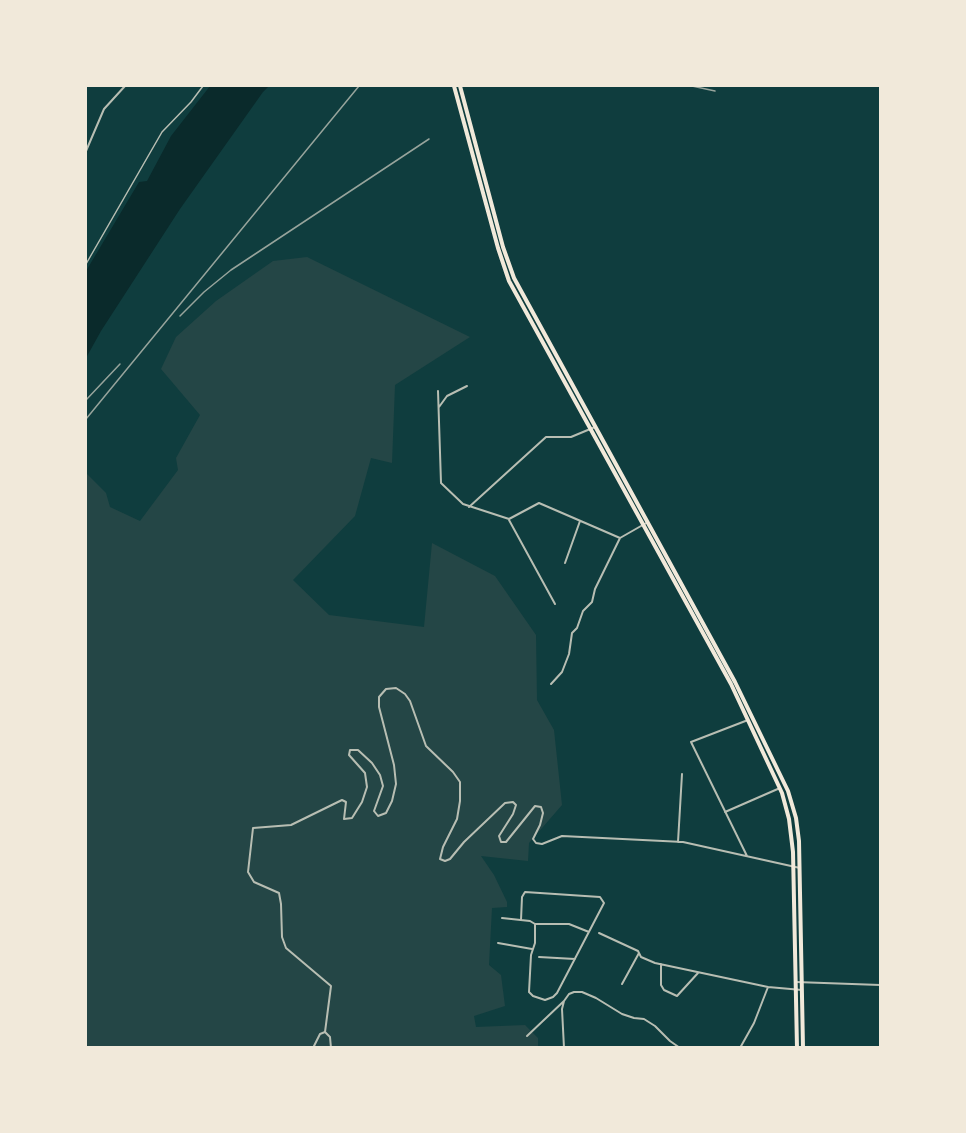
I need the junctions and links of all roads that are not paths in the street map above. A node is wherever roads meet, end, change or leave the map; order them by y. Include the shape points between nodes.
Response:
1 (125, 86) edge
2 (203, 86) edge
3 (454, 86) edge
4 (460, 86) edge
5 (86, 151) edge
6 (86, 264) edge
7 (467, 386) dead end
8 (438, 391) dead end
9 (439, 407) junction
10 (595, 427) junction
11 (590, 429) junction
12 (469, 507) junction
13 (509, 519) junction
14 (580, 521) junction
15 (645, 524) junction
16 (620, 538) junction
17 (565, 563) dead end
18 (555, 604) dead end
19 (551, 684) dead end
20 (748, 720) junction
21 (682, 774) dead end
22 (780, 788) junction
23 (725, 813) junction
24 (678, 842) junction
25 (747, 856) junction
26 (794, 867) junction
27 (800, 868) junction
28 (501, 918) dead end
29 (521, 920) junction
30 (536, 924) junction
31 (590, 932) junction
32 (599, 933) dead end
33 (498, 943) dead end
34 (532, 949) junction
35 (639, 953) junction
36 (539, 957) dead end
37 (576, 959) junction
38 (661, 964) junction
39 (698, 972) junction
40 (796, 982) junction
41 (802, 983) junction
42 (622, 984) dead end
43 (880, 985) edge
44 (768, 987) junction
45 (796, 990) junction
46 (802, 990) junction
47 (564, 1000) junction
48 (325, 1032) junction
49 (527, 1036) dead end
50 (313, 1047) edge
51 (331, 1047) edge
52 (564, 1047) edge
53 (680, 1047) edge
54 (740, 1047) edge
55 (797, 1047) edge
56 (803, 1047) edge

1 - 5 street via 104,109
2 - 6 street via 162,132
3 - 11 highway via 509,281
4 - 10 highway via 514,278
7 - 9 street via 447,396
8 - 9 street
9 - 12 street via 441,483
10 - 11 street
10 - 15 highway
11 - 12 street via 571,437 546,437
11 - 15 highway
12 - 13 street
13 - 14 street via 539,503
13 - 18 street
14 - 16 street
14 - 17 street
15 - 16 street
15 - 20 highway
15 - 27 highway via 735,682 784,783 798,830
16 - 19 street via 592,602 572,633 562,672
20 - 22 highway
20 - 23 street via 691,742
21 - 24 street
22 - 23 street
22 - 26 highway via 789,819
23 - 25 street
24 - 25 street
24 - 48 street via 562,836 536,843 533,839 543,813 541,807 535,806 506,842 501,842 499,836 516,806 513,802 505,803 450,859 440,859 457,819 460,782 426,746 405,694 396,688 386,689 379,697 379,707 396,784 386,813 378,816 375,811 383,786 380,775 358,750 350,750 349,755 365,773 367,787 352,818 344,819 346,802 342,800 291,825 253,828 248,872 254,882 279,893 286,948 332,986
25 - 26 street
26 - 27 street
26 - 40 highway
27 - 41 highway
28 - 29 street
29 - 30 street
29 - 31 street via 525,892 600,897 603,909
30 - 31 street via 569,924
30 - 34 street
31 - 37 street
32 - 35 street
33 - 34 street
34 - 37 street via 529,992 538,999 553,998
35 - 38 street
35 - 42 street
36 - 37 street
38 - 39 street
38 - 39 street via 661,985 677,996
39 - 44 street
40 - 41 street
40 - 45 highway
41 - 43 street
41 - 46 highway
44 - 45 street
44 - 54 street
45 - 46 street
45 - 55 highway
46 - 56 highway
47 - 49 street
47 - 52 street
47 - 53 street via 568,994 582,992 622,1014 644,1019
48 - 50 street
48 - 51 street

